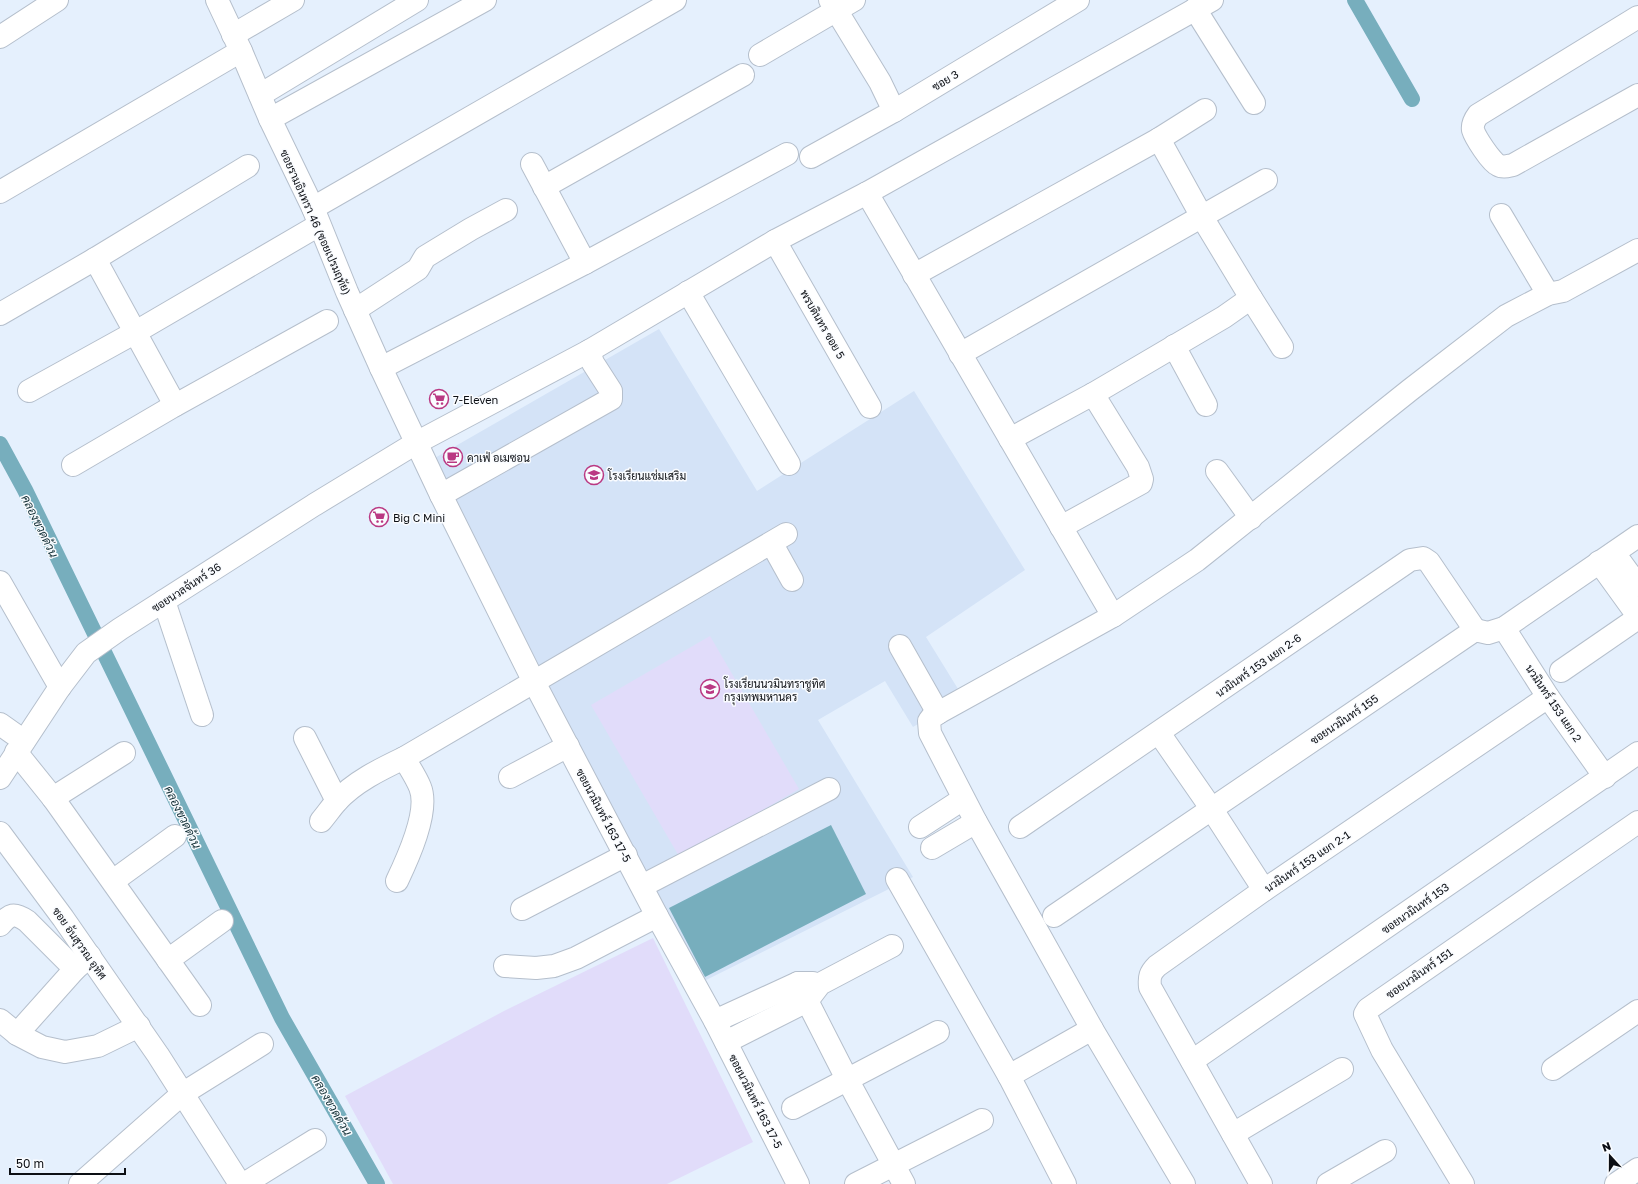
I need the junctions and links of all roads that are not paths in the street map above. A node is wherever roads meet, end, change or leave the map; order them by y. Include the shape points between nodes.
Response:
1 (57, 0) edge
2 (217, 0) edge
3 (293, 0) edge
4 (416, 0) edge
5 (485, 0) edge
6 (675, 0) edge
7 (1078, 0) edge
8 (841, 3) edge
9 (1204, 4) edge
10 (1638, 17) edge
11 (0, 37) edge
12 (237, 43) junction
13 (760, 55) dead end
14 (743, 76) dead end
15 (260, 95) junction
16 (1638, 95) edge
17 (1254, 104) dead end
18 (1205, 110) dead end
19 (894, 111) junction
20 (270, 119) junction
21 (1159, 139) junction
22 (787, 154) dead end
23 (810, 157) dead end
24 (532, 164) dead end
25 (248, 166) dead end
26 (1266, 180) dead end
27 (544, 187) junction
28 (0, 192) edge
29 (867, 193) junction
30 (506, 210) dead end
31 (1502, 215) dead end
32 (316, 216) junction
33 (1202, 217) junction
34 (775, 241) junction
35 (1638, 250) edge
36 (95, 259) junction
37 (585, 263) junction
38 (914, 275) junction
39 (688, 292) junction
40 (1548, 294) junction
41 (1251, 298) junction
42 (355, 310) junction
43 (0, 314) edge
44 (327, 321) dead end
45 (134, 333) junction
46 (1174, 346) junction
47 (1282, 347) dead end
48 (589, 351) junction
49 (960, 354) junction
50 (381, 368) junction
51 (29, 391) dead end
52 (1093, 394) junction
53 (175, 405) junction
54 (1206, 405) dead end
55 (870, 407) dead end
56 (1010, 439) junction
57 (416, 443) junction
58 (789, 464) dead end
59 (73, 465) dead end
60 (1217, 471) dead end
61 (441, 495) junction
62 (1251, 518) junction
63 (1061, 527) junction
64 (1638, 536) edge
65 (1606, 557) junction
66 (792, 580) dead end
67 (0, 582) edge
68 (1638, 586) edge
69 (164, 601) junction
70 (1112, 616) junction
71 (1638, 617) edge
72 (1504, 628) junction
73 (1475, 630) junction
74 (900, 646) dead end
75 (1561, 671) dead end
76 (534, 682) junction
77 (60, 688) junction
78 (1548, 697) junction
79 (938, 713) junction
80 (202, 715) dead end
81 (0, 724) edge
82 (1159, 733) junction
83 (305, 738) dead end
84 (20, 746) junction
85 (568, 746) junction
86 (124, 753) dead end
87 (1638, 753) edge
88 (404, 758) junction
89 (510, 777) dead end
90 (1605, 777) junction
91 (0, 778) edge
92 (829, 789) dead end
93 (53, 798) junction
94 (964, 799) junction
95 (337, 801) junction
96 (1211, 808) junction
97 (321, 821) dead end
98 (976, 822) junction
99 (1638, 822) edge
100 (920, 827) dead end
101 (1020, 827) dead end
102 (0, 833) edge
103 (175, 836) dead end
104 (932, 848) dead end
105 (626, 855) junction
106 (897, 879) dead end
107 (113, 881) junction
108 (397, 881) dead end
109 (642, 886) junction
110 (1264, 890) junction
111 (522, 909) dead end
112 (657, 916) junction
113 (1054, 916) dead end
114 (222, 921) dead end
115 (0, 925) edge
116 (892, 946) dead end
117 (168, 960) junction
118 (82, 963) junction
119 (505, 966) dead end
120 (803, 992) junction
121 (200, 1005) dead end
122 (1638, 1012) edge
123 (0, 1020) edge
124 (715, 1021) junction
125 (139, 1026) junction
126 (1092, 1029) junction
127 (938, 1032) dead end
128 (17, 1034) junction
129 (726, 1042) junction
130 (262, 1044) dead end
131 (1192, 1062) junction
132 (1342, 1069) dead end
133 (1552, 1069) dead end
134 (1009, 1076) junction
135 (847, 1079) junction
136 (182, 1094) junction
137 (793, 1108) dead end
138 (982, 1120) dead end
139 (1233, 1134) junction
140 (315, 1140) dead end
141 (1385, 1151) dead end
142 (1638, 1170) edge
143 (899, 1175) edge
144 (80, 1184) edge
145 (240, 1184) edge
146 (244, 1184) edge
147 (798, 1184) edge
148 (856, 1184) edge
149 (1065, 1184) edge
150 (1184, 1184) edge
151 (1261, 1184) edge
152 (1328, 1184) edge
153 (1463, 1184) edge
154 (1616, 1184) edge

1 - 11 street
2 - 12 street, ซอยรามอินทรา 46 (ซอยเปรมฤทัย)
3 - 12 street
4 - 15 street
5 - 20 street
6 - 32 street
7 - 19 street, ซอย 3
8 - 13 street
8 - 19 street
9 - 17 street
9 - 29 street, ซอยนวลจันทร์ 36
10 - 16 street via 1478,115 1473,129 1491,159 1505,167 1513,165
12 - 15 street, ซอยรามอินทรา 46 (ซอยเปรมฤทัย)
12 - 28 street
14 - 27 street
15 - 20 street, ซอยรามอินทรา 46 (ซอยเปรมฤทัย)
18 - 21 street
19 - 23 street, ซอย 3
20 - 32 street, ซอยรามอินทรา 46 (ซอยเปรมฤทัย)
21 - 33 street
21 - 38 street
22 - 37 street
24 - 27 street
25 - 36 street
26 - 33 street
27 - 37 street
29 - 34 street, ซอยนวลจันทร์ 36
29 - 38 street
30 - 42 street via 424,257 418,270
31 - 40 street
32 - 42 street, ซอยรามอินทรา 46 (ซอยเปรมฤทัย)
32 - 45 street
33 - 41 street
33 - 49 street
34 - 39 street, ซอยนวลจันทร์ 36
34 - 55 street, พรบดินทร ซอย 5
35 - 40 street via 1563,291
36 - 43 street
36 - 45 street
37 - 50 street
38 - 49 street
39 - 48 street, ซอยนวลจันทร์ 36
39 - 58 street
40 - 62 street via 1506,316
41 - 46 street
41 - 47 street
42 - 50 street, ซอยรามอินทรา 46 (ซอยเปรมฤทัย)
44 - 53 street
45 - 51 street
45 - 53 street
46 - 52 street
46 - 54 street
48 - 57 street, ซอยนวลจันทร์ 36
48 - 61 street via 593,363 611,391 611,399
49 - 56 street
50 - 57 street, ซอยรามอินทรา 46 (ซอยเปรมฤทัย)
52 - 56 street
52 - 63 street via 1138,467 1142,479 1141,483
53 - 59 street
56 - 63 street
57 - 61 street, ซอยนวมินทร์ 163 17-5
57 - 69 street, ซอยนวลจันทร์ 36
60 - 62 street
61 - 76 street, ซอยนวมินทร์ 163 17-5
62 - 70 street via 1197,560
63 - 70 street
64 - 65 street
65 - 68 street
65 - 71 street
65 - 72 street
66 - 76 street via 779,539
67 - 77 street
69 - 77 street, ซอยนวลจันทร์ 36 via 86,653
69 - 80 street
70 - 79 street
71 - 75 street
72 - 73 street via 1488,633
72 - 78 street, นวมินทร์ 153 แยก 2
73 - 82 street, นวมินทร์ 153 แยก 2-6 via 1429,562 1423,558 1410,560
73 - 96 street, ซอยนวมินทร์ 155
74 - 79 street
76 - 85 street, ซอยนวมินทร์ 163 17-5
76 - 88 street
77 - 84 street, ซอยนวลจันทร์ 36
78 - 90 street, นวมินทร์ 153 แยก 2
78 - 110 street, นวมินทร์ 153 แยก 2-1
79 - 94 street via 929,721 930,733
81 - 84 street
82 - 96 street
82 - 101 street, นวมินทร์ 153 แยก 2-6
83 - 95 street
84 - 91 street, ซอยนวลจันทร์ 36
84 - 93 street
85 - 89 street
85 - 105 street, ซอยนวมินทร์ 163 17-5
86 - 93 street
87 - 90 street, ซอยนวมินทร์ 153
88 - 95 street via 379,770
88 - 108 street via 421,788 423,801 415,839
90 - 131 street, ซอยนวมินทร์ 153
92 - 109 street
93 - 107 street
94 - 98 street
94 - 100 street
95 - 97 street
96 - 110 street
96 - 113 street, ซอยนวมินทร์ 155
98 - 104 street
98 - 126 street
99 - 153 street, ซอยนวมินทร์ 151 via 1430,965 1368,1009 1365,1014 1382,1050
102 - 118 street, ซอย อ้นสุวรณ อุทิศ
103 - 107 street
105 - 109 street, ซอยนวมินทร์ 163 17-5
105 - 111 street
106 - 134 street
107 - 117 street
109 - 112 street, ซอยนวมินทร์ 163 17-5
110 - 131 street, นวมินทร์ 153 แยก 2-1 via 1157,966 1151,973 1150,987
112 - 119 street via 576,958 554,966
112 - 124 street, ซอยนวมินทร์ 163 17-5
114 - 117 street
115 - 118 street via 7,917 20,916
116 - 120 street
117 - 121 street
118 - 125 street, ซอย อ้นสุวรณ อุทิศ
118 - 128 street
120 - 124 street
120 - 129 street
120 - 135 street
122 - 133 street
123 - 128 street
124 - 129 street, ซอยนวมินทร์ 163 17-5
125 - 128 street via 98,1046 65,1052 42,1046
125 - 136 street, ซอย อ้นสุวรณ อุทิศ
126 - 134 street
126 - 150 street
127 - 135 street
129 - 147 street, ซอยนวมินทร์ 163 17-5
130 - 136 street
131 - 139 street, นวมินทร์ 153 แยก 2-1
132 - 139 street
134 - 149 street
135 - 137 street
135 - 143 street
136 - 144 street
136 - 145 street, ซอย อ้นสุวรณ อุทิศ
138 - 143 street
139 - 151 street, นวมินทร์ 153 แยก 2-1
140 - 146 street
141 - 152 street
142 - 154 street
143 - 148 street

